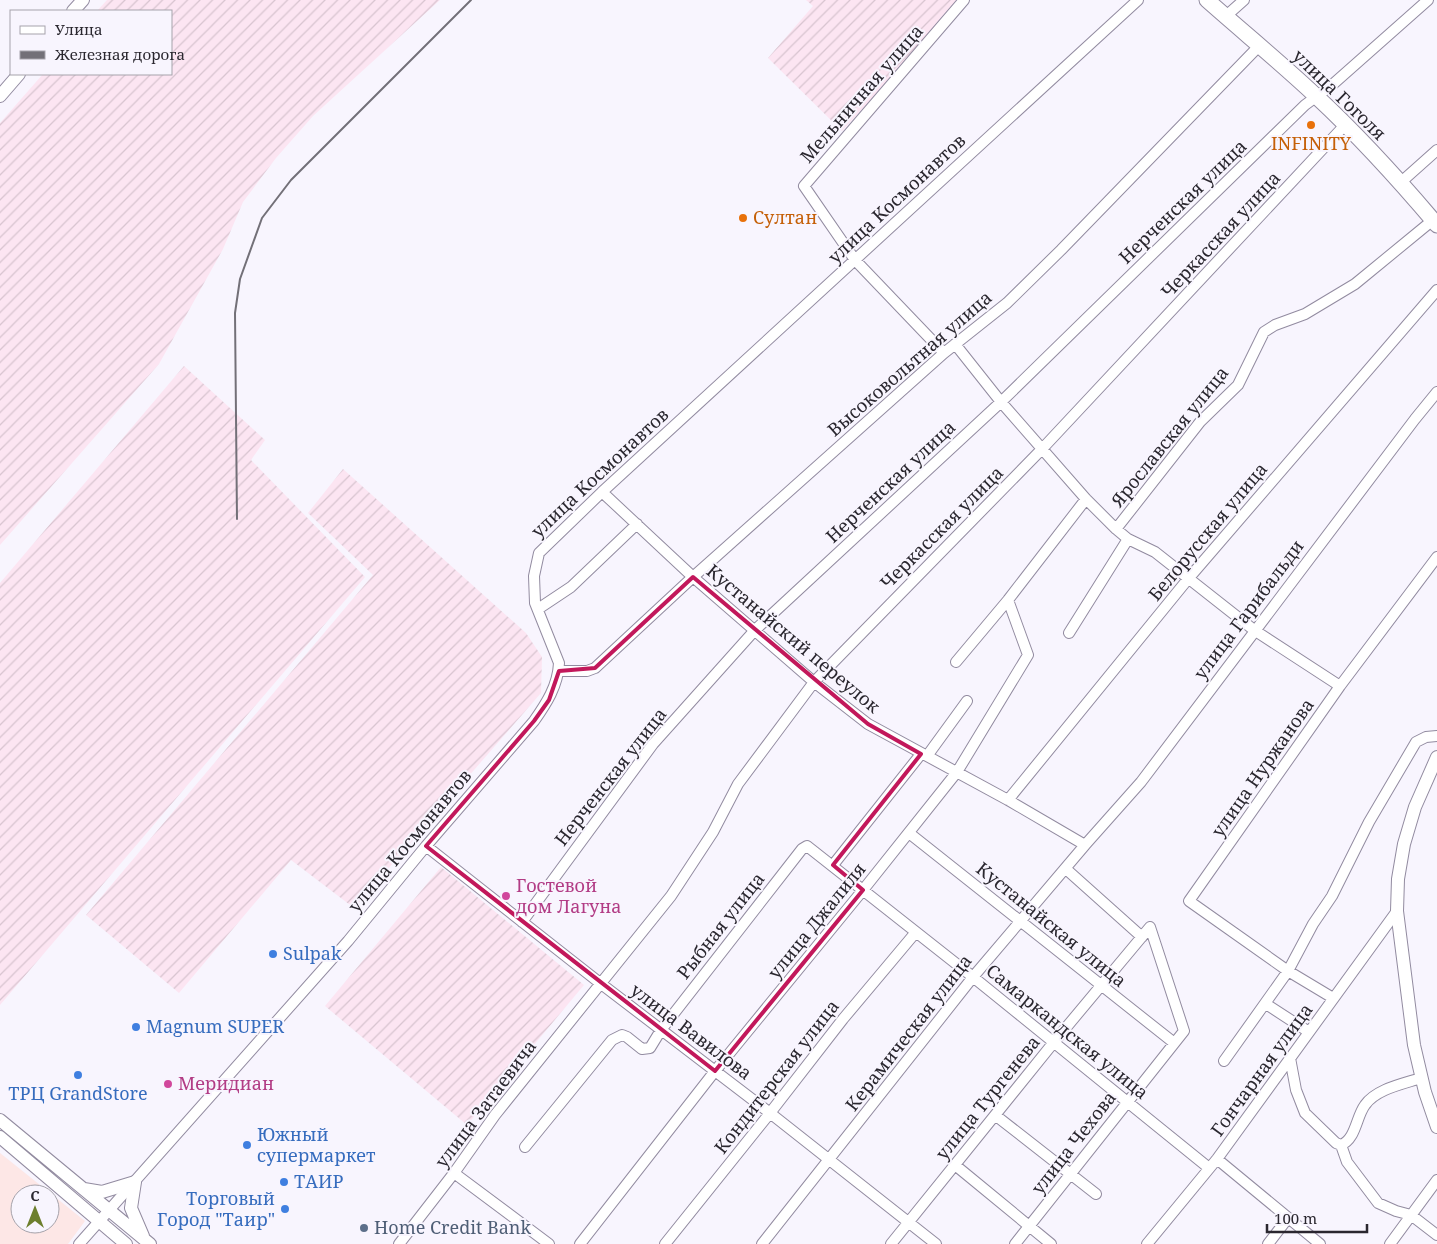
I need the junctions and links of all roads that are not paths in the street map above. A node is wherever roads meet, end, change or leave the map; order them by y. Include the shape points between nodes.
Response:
1 (83, 0) edge
2 (964, 0) edge
3 (1126, 0) edge
4 (1138, 0) edge
5 (1207, 0) edge
6 (1244, 0) edge
7 (1428, 0) edge
8 (74, 10) edge
9 (1121, 15) junction
10 (1226, 16) junction
11 (1260, 45) junction
12 (18, 75) edge
13 (0, 96) edge
14 (1316, 96) junction
15 (1345, 125) junction
16 (1437, 150) edge
17 (1400, 183) junction
18 (1435, 222) edge
19 (855, 260) junction
20 (1437, 290) edge
21 (955, 344) junction
22 (944, 352) junction
23 (1437, 392) edge
24 (1001, 402) junction
25 (1042, 449) junction
26 (602, 492) junction
27 (1086, 499) junction
28 (637, 524) junction
29 (1116, 530) junction
30 (1128, 539) junction
31 (1437, 557) edge
32 (694, 577) junction
33 (1188, 579) junction
34 (1008, 600) junction
35 (538, 608) junction
36 (755, 630) junction
37 (1254, 630) junction
38 (1069, 633) dead end
39 (956, 662) dead end
40 (559, 671) junction
41 (814, 682) junction
42 (1340, 686) junction
43 (967, 701) dead end
44 (1437, 736) edge
45 (924, 755) junction
46 (1437, 757) edge
47 (957, 772) junction
48 (1008, 800) junction
49 (909, 833) junction
50 (1085, 845) junction
51 (426, 846) junction
52 (810, 847) joint
53 (833, 865) junction
54 (1066, 869) junction
55 (863, 890) junction
56 (1397, 911) junction
57 (1021, 921) junction
58 (522, 922) junction
59 (1150, 927) joint
60 (916, 932) junction
61 (1142, 937) junction
62 (1288, 971) junction
63 (973, 977) junction
64 (600, 984) junction
65 (1101, 986) junction
66 (1333, 998) junction
67 (1266, 1004) junction
68 (661, 1030) junction
69 (1309, 1032) junction
70 (1054, 1042) junction
71 (1173, 1042) junction
72 (1290, 1058) junction
73 (1224, 1061) dead end
74 (715, 1071) junction
75 (1421, 1078) junction
76 (1128, 1101) junction
77 (770, 1113) junction
78 (995, 1115) junction
79 (0, 1120) edge
80 (1437, 1127) edge
81 (0, 1137) edge
82 (1340, 1145) junction
83 (525, 1147) dead end
84 (1217, 1159) junction
85 (830, 1160) junction
86 (956, 1165) junction
87 (1210, 1168) junction
88 (454, 1173) junction
89 (1070, 1174) junction
90 (1437, 1180) edge
91 (135, 1182) junction
92 (83, 1189) junction
93 (1096, 1194) dead end
94 (109, 1210) junction
95 (1411, 1215) junction
96 (1288, 1218) junction
97 (99, 1221) junction
98 (909, 1222) junction
99 (1028, 1227) junction
100 (1437, 1235) edge
101 (148, 1242) edge
102 (79, 1244) edge
103 (126, 1244) edge
104 (398, 1244) edge
105 (549, 1244) edge
106 (580, 1244) edge
107 (664, 1244) edge
108 (762, 1244) edge
109 (891, 1244) edge
110 (936, 1244) edge
111 (1015, 1244) edge
112 (1051, 1244) edge
113 (1147, 1244) edge
114 (1268, 1244) edge
115 (1320, 1244) edge
116 (1390, 1244) edge

1 - 8 main road
2 - 19 street, Мельничная улица via 804,186
3 - 9 street
4 - 9 street, улица Космонавтов
5 - 10 highway, улица Гоголя
6 - 10 street
7 - 14 street, Нерченская улица
9 - 19 street, улица Космонавтов
10 - 11 highway, улица Гоголя
11 - 14 highway, улица Гоголя
11 - 21 street, Высоковольтная улица via 1007,303
12 - 13 main road
14 - 15 highway, улица Гоголя
14 - 24 street, Нерченская улица
15 - 17 highway, улица Гоголя
15 - 25 street, Черкасская улица
16 - 17 street
17 - 18 highway, улица Гоголя
18 - 29 street, Ярославская улица via 1355,284 1305,314 1264,332 1238,384 1200,422
19 - 22 street
19 - 26 street, улица Космонавтов
20 - 33 street, Белорусская улица
21 - 22 street, Высоковольтная улица
21 - 24 street
22 - 32 street, Высоковольтная улица
23 - 37 street, улица Гарибальди
24 - 25 street
24 - 36 street, Нерченская улица
25 - 27 street
25 - 41 street, Черкасская улица
26 - 28 street, Кустанайский переулок
26 - 35 street, улица Космонавтов via 538,553 534,576
27 - 29 street
27 - 34 street, Ярославская улица
28 - 32 street, Кустанайский переулок
28 - 35 street via 571,587
29 - 30 street
30 - 33 street via 1155,552
30 - 38 street
31 - 42 street, улица Нуржанова
32 - 36 street, Кустанайский переулок
32 - 40 street, Высоковольтная улица via 596,668
33 - 37 street
33 - 48 street, Белорусская улица
34 - 39 street, Ярославская улица
34 - 47 street, улица Джалиля via 1028,655
35 - 40 street, улица Космонавтов via 559,663
36 - 41 street, Кустанайский переулок
36 - 58 street, Нерченская улица via 654,744
37 - 42 street
37 - 50 street, улица Гарибальди via 1141,782
40 - 51 street, улица Космонавтов via 549,700 537,717
41 - 45 street, Кустанайский переулок via 868,724
41 - 64 street, Черкасская улица via 738,784 713,832 670,896
42 - 62 street, улица Нуржанова via 1189,901
43 - 45 street
44 - 62 street via 1416,742
45 - 47 street, Кустанайский переулок
45 - 53 street
46 - 56 main road via 1415,807 1404,844
47 - 48 street, Кустанайский переулок
47 - 49 street, улица Джалиля
48 - 50 street, Кустанайский переулок
49 - 55 street, улица Джалиля
49 - 57 street, Кустанайская улица
50 - 54 street, Керамическая улица
51 - 58 street, улица Вавилова
51 - 91 street, улица Космонавтов via 348,941
52 - 53 street, Самаркандская улица
52 - 68 street, Рыбная улица via 802,849
53 - 55 street, Самаркандская улица
54 - 57 street, Керамическая улица
54 - 61 street
55 - 60 street, Самаркандская улица
55 - 74 street, улица Джалиля
56 - 66 street, Гончарная улица
56 - 75 main road via 1407,1001
57 - 63 street, Керамическая улица
57 - 65 street, Кустанайская улица
58 - 64 street, улица Вавилова
59 - 61 street, улица Тургенева
59 - 71 street, улица Чехова via 1184,1031
60 - 63 street, Самаркандская улица
60 - 77 street, Кондитерская улица
61 - 65 street, улица Тургенева
62 - 66 street, улица Нуржанова
62 - 67 street
63 - 70 street, Самаркандская улица
63 - 85 street, Керамическая улица
64 - 68 street, улица Вавилова
64 - 88 street, улица Затаевича via 482,1131
65 - 70 street, улица Тургенева
65 - 71 street, Кустанайская улица
66 - 69 street, Гончарная улица
67 - 69 street
67 - 73 street
68 - 74 street, улица Вавилова
68 - 83 street, Рыбная улица via 650,1048 645,1050 622,1035 612,1040
69 - 72 street, Гончарная улица
70 - 76 street, Самаркандская улица
70 - 78 street, улица Тургенева
71 - 76 street, улица Чехова
72 - 82 street via 1296,1090 1305,1113
72 - 84 street, Гончарная улица
74 - 77 street, улица Вавилова
74 - 106 street, улица Джалиля
75 - 80 main road
75 - 82 street via 1375,1096 1364,1106 1349,1139
76 - 87 street, Самаркандская улица
76 - 89 street, улица Чехова
77 - 85 street, улица Вавилова
77 - 107 street, Кондитерская улица
78 - 86 street, улица Тургенева
78 - 89 street
79 - 92 main road
81 - 97 main road
82 - 95 street via 1347,1162 1378,1203
84 - 87 street, Гончарная улица
84 - 96 street
85 - 98 street, улица Вавилова
85 - 108 street, Керамическая улица
86 - 98 street, улица Тургенева
86 - 99 street
87 - 113 street, Гончарная улица
88 - 104 street, улица Затаевича
88 - 105 street
89 - 93 street
89 - 99 street, улица Чехова
90 - 95 street
91 - 92 main road via 102,1192
91 - 94 street, улица Космонавтов
91 - 101 main road via 131,1208
92 - 94 main road
94 - 97 street, улица Космонавтов
94 - 101 main road
95 - 100 street
95 - 116 street
96 - 114 street
96 - 115 street
97 - 102 street, улица Космонавтов
97 - 103 main road
98 - 109 street, улица Тургенева
98 - 110 street, улица Вавилова
99 - 111 street, улица Чехова
99 - 112 street

